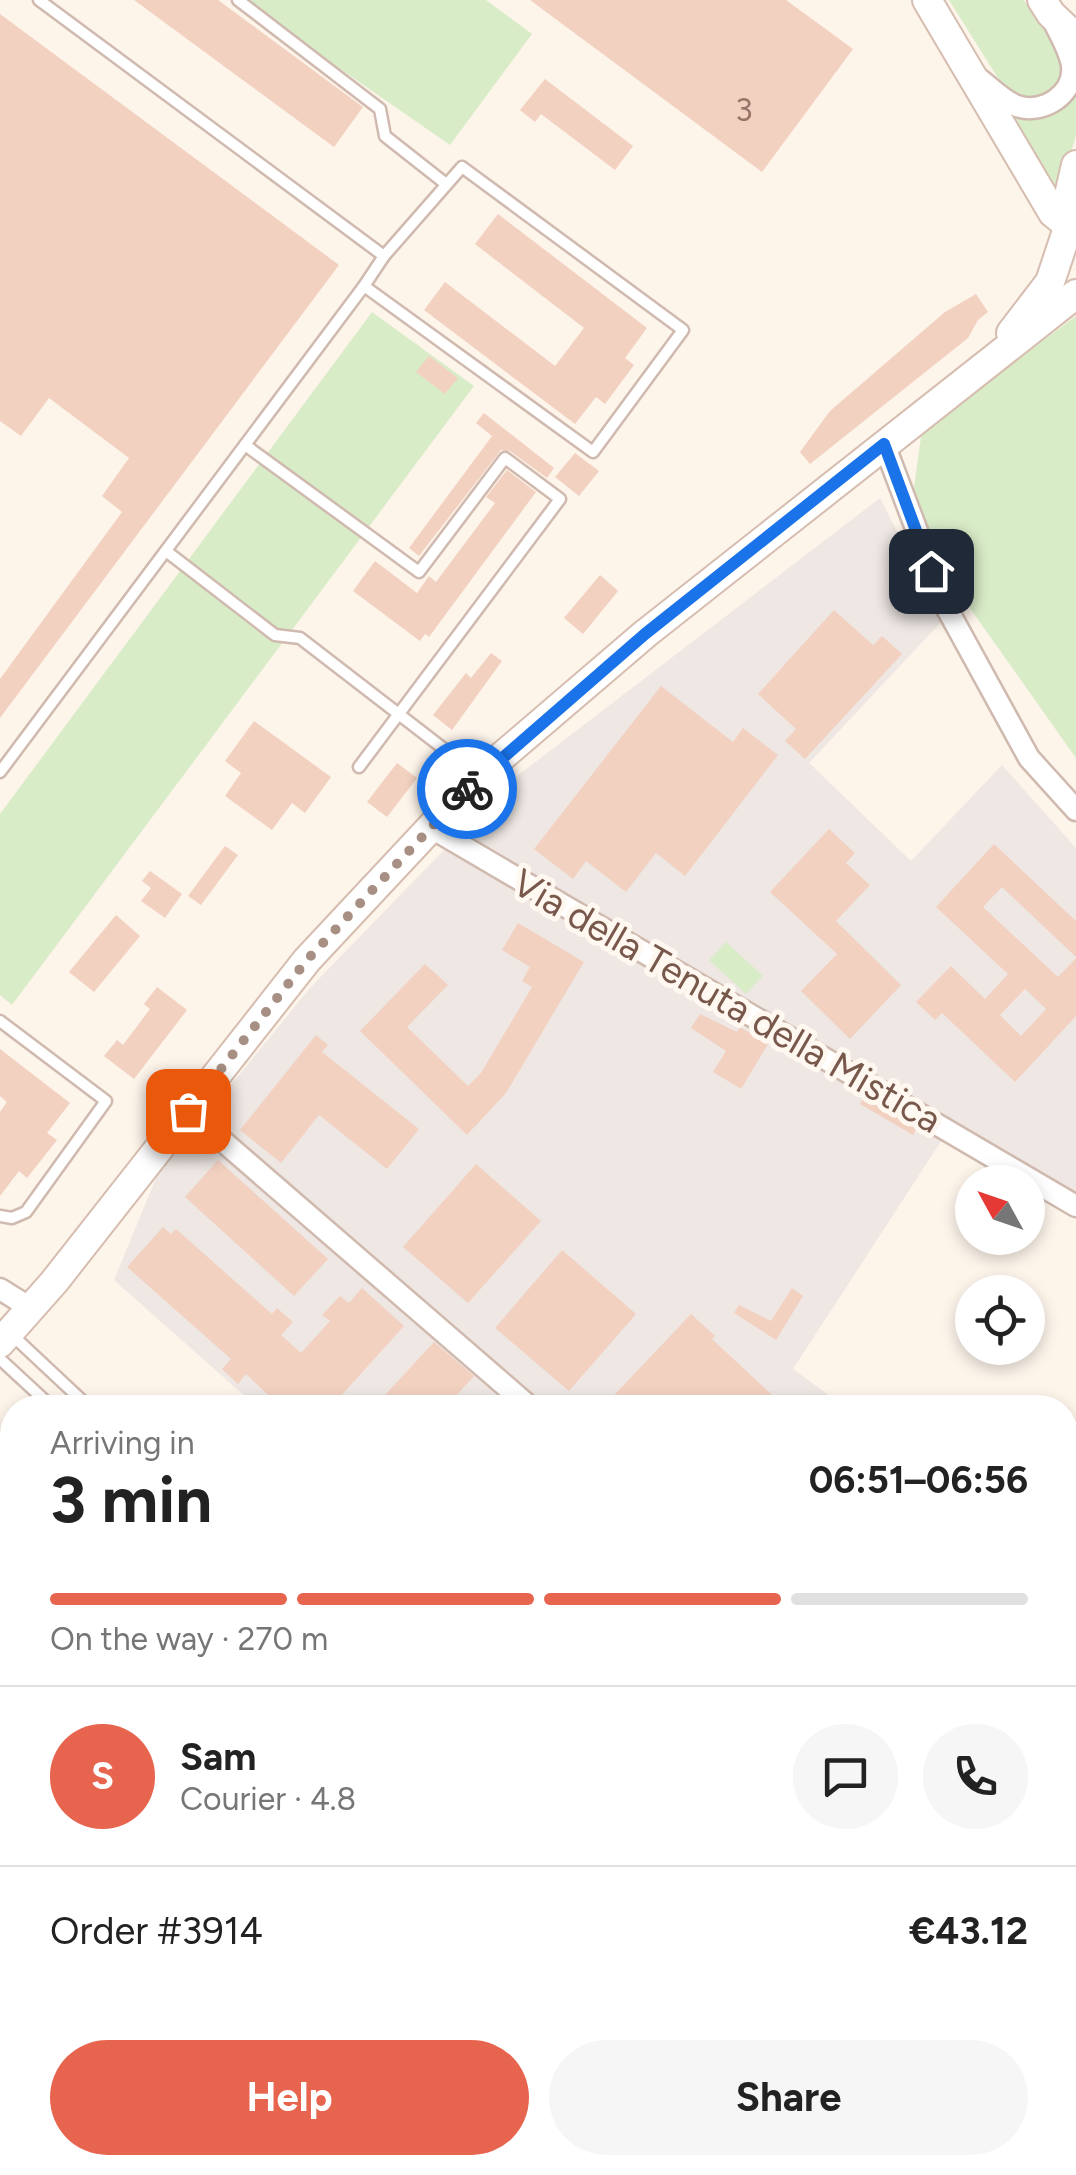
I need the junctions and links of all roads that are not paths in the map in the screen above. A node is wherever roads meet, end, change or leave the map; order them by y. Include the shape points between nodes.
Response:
1 (39, 0) edge
2 (238, 0) edge
3 (927, 0) edge
4 (1056, 7) edge
5 (1076, 38) edge
6 (969, 70) junction
7 (1076, 164) edge
8 (446, 184) junction
9 (1071, 232) edge
10 (384, 256) junction
11 (364, 286) junction
12 (1071, 301) edge
13 (988, 361) junction
14 (884, 444) junction
15 (245, 445) junction
16 (166, 551) junction
17 (399, 714) junction
18 (359, 767) dead end
19 (0, 772) edge
20 (479, 776) junction
21 (1076, 810) edge
22 (430, 827) junction
23 (0, 1021) edge
24 (188, 1111) junction
25 (1076, 1206) edge
26 (0, 1216) edge
27 (0, 1289) edge
28 (32, 1309) junction
29 (3, 1345) edge
30 (43, 1395) edge
31 (72, 1395) edge
32 (515, 1395) edge

1 - 10 lane
2 - 8 lane via 380,109 385,136
3 - 6 street
4 - 5 street
4 - 6 street via 1072,63 1071,79 1058,98 1036,108 1017,106
6 - 9 street via 1053,213
7 - 9 street via 1068,196
8 - 10 lane
8 - 11 lane via 462,167 684,330 593,452
9 - 13 street via 1042,296
10 - 11 lane
11 - 15 lane
12 - 13 street
13 - 14 street
14 - 20 street
14 - 21 street via 945,605 1030,758
15 - 16 lane
15 - 17 lane via 419,572 506,458 560,500
16 - 17 lane via 275,635 300,638
16 - 19 lane
17 - 18 lane
17 - 20 lane
20 - 22 street
22 - 24 street via 307,960
22 - 25 street, Via della Tenuta della Mistica
23 - 26 lane via 106,1101 26,1212
24 - 28 street
24 - 32 street
27 - 28 street
28 - 29 street
29 - 30 lane
29 - 31 lane

